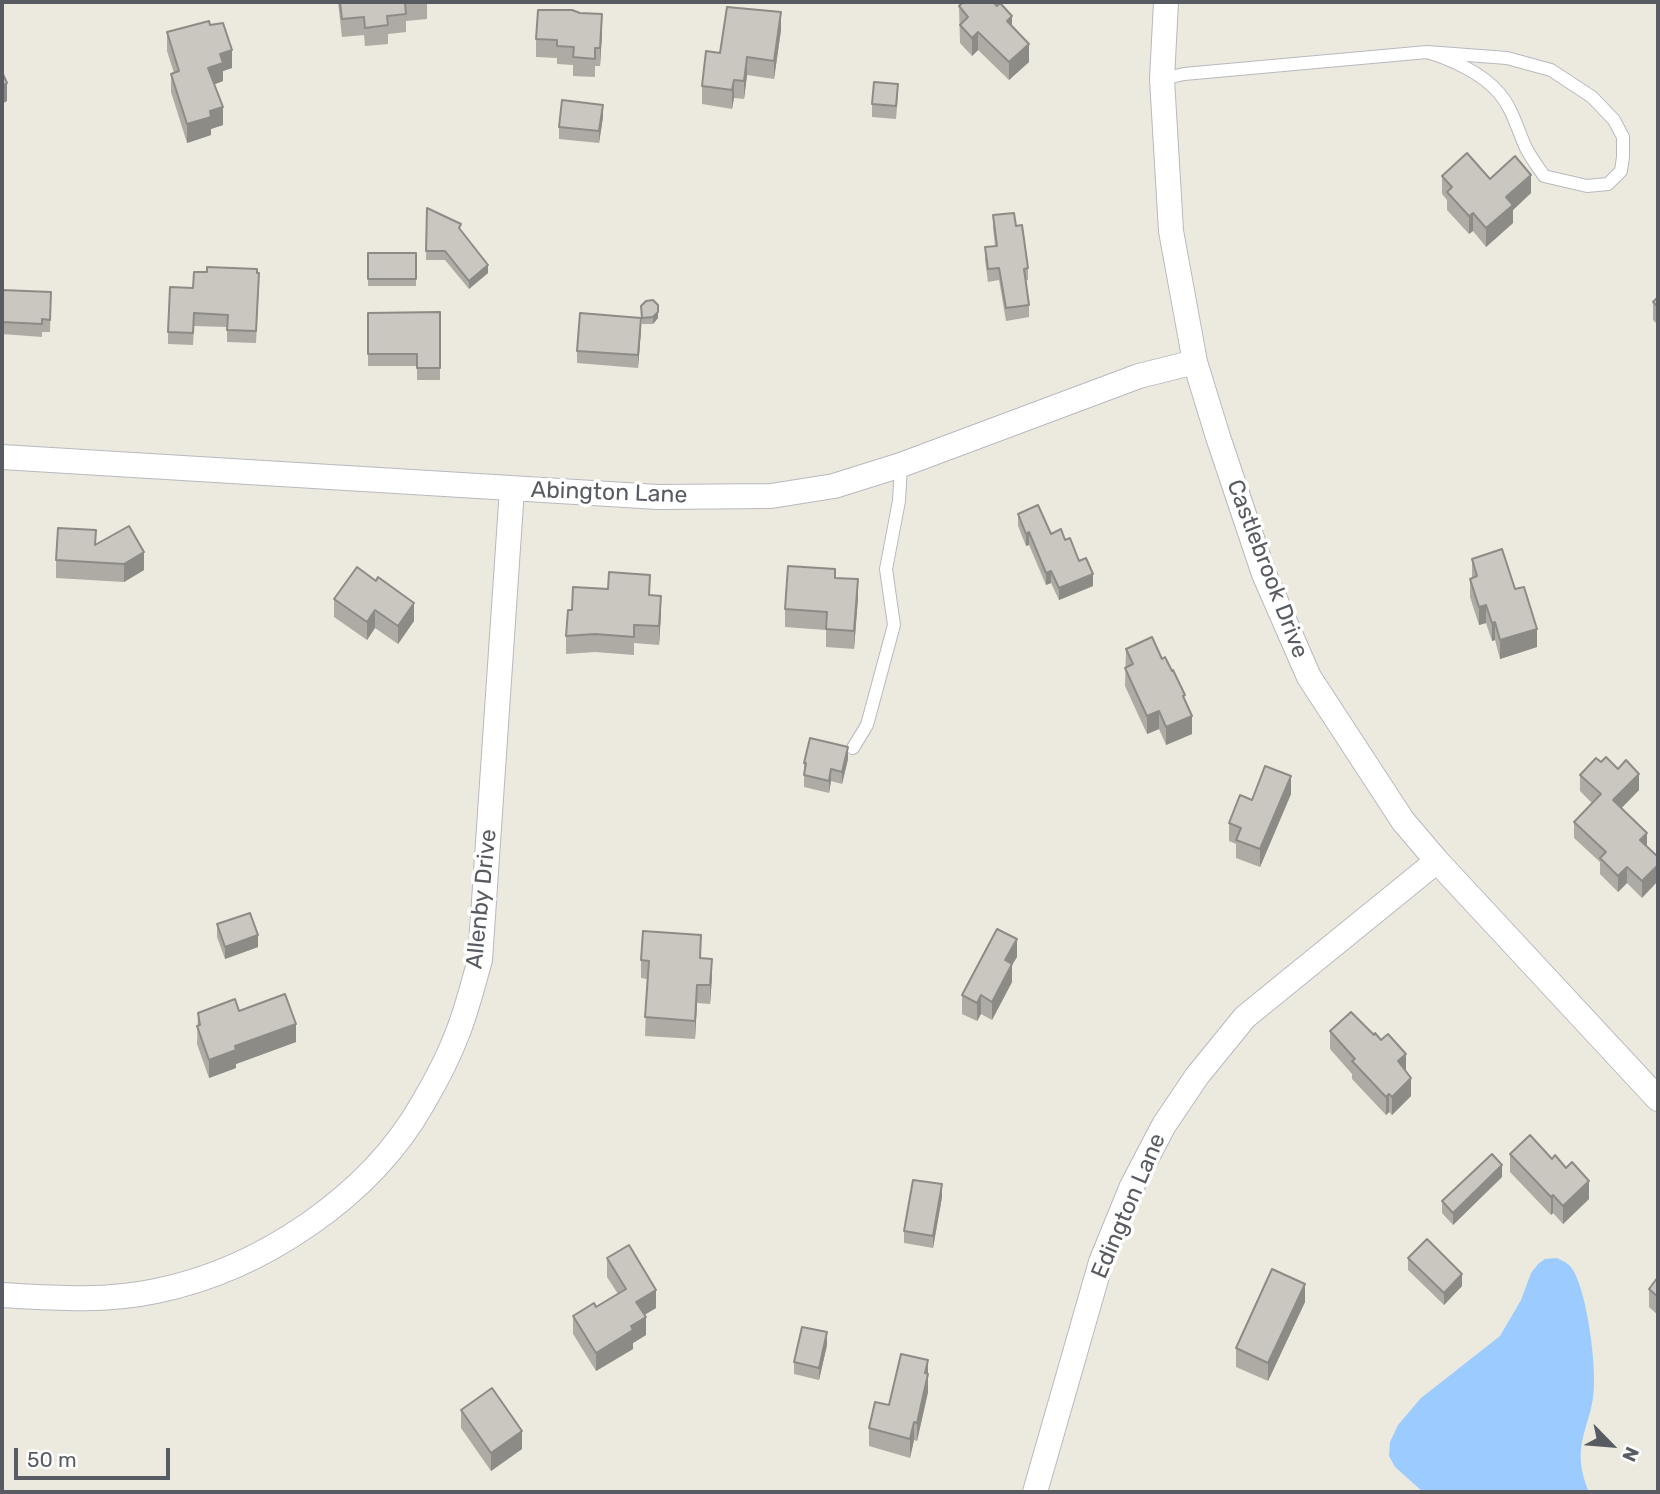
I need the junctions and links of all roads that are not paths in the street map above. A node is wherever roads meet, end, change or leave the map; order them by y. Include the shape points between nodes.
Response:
1 (1167, 2) edge
2 (1427, 52) junction
3 (1162, 79) junction
4 (1195, 362) junction
5 (2, 457) edge
6 (901, 465) junction
7 (512, 489) junction
8 (853, 748) dead end
9 (1437, 861) junction
10 (1658, 1099) edge
11 (2, 1295) edge
12 (1035, 1492) edge

1 - 3 street, Castlebrook Drive
2 - 2 lane via 1507,58 1551,70 1592,97 1614,120 1623,137 1621,171 1608,184 1587,186 1544,176 1499,92 1447,58
2 - 3 lane
3 - 4 street, Castlebrook Drive via 1171,231
4 - 6 street, Abington Lane via 1139,376
4 - 9 street, Castlebrook Drive via 1264,574 1309,677 1403,821
5 - 7 street, Abington Lane
6 - 7 street, Abington Lane via 834,486 771,496 658,497
6 - 8 lane via 886,569 894,625 867,725
7 - 11 street, Allenby Drive via 480,960 458,1032 422,1106 362,1181 260,1255 206,1278 154,1292 81,1299
9 - 10 street, Castlebrook Drive
9 - 12 street, Edington Lane via 1245,1017 1164,1125 1132,1186 1101,1262

